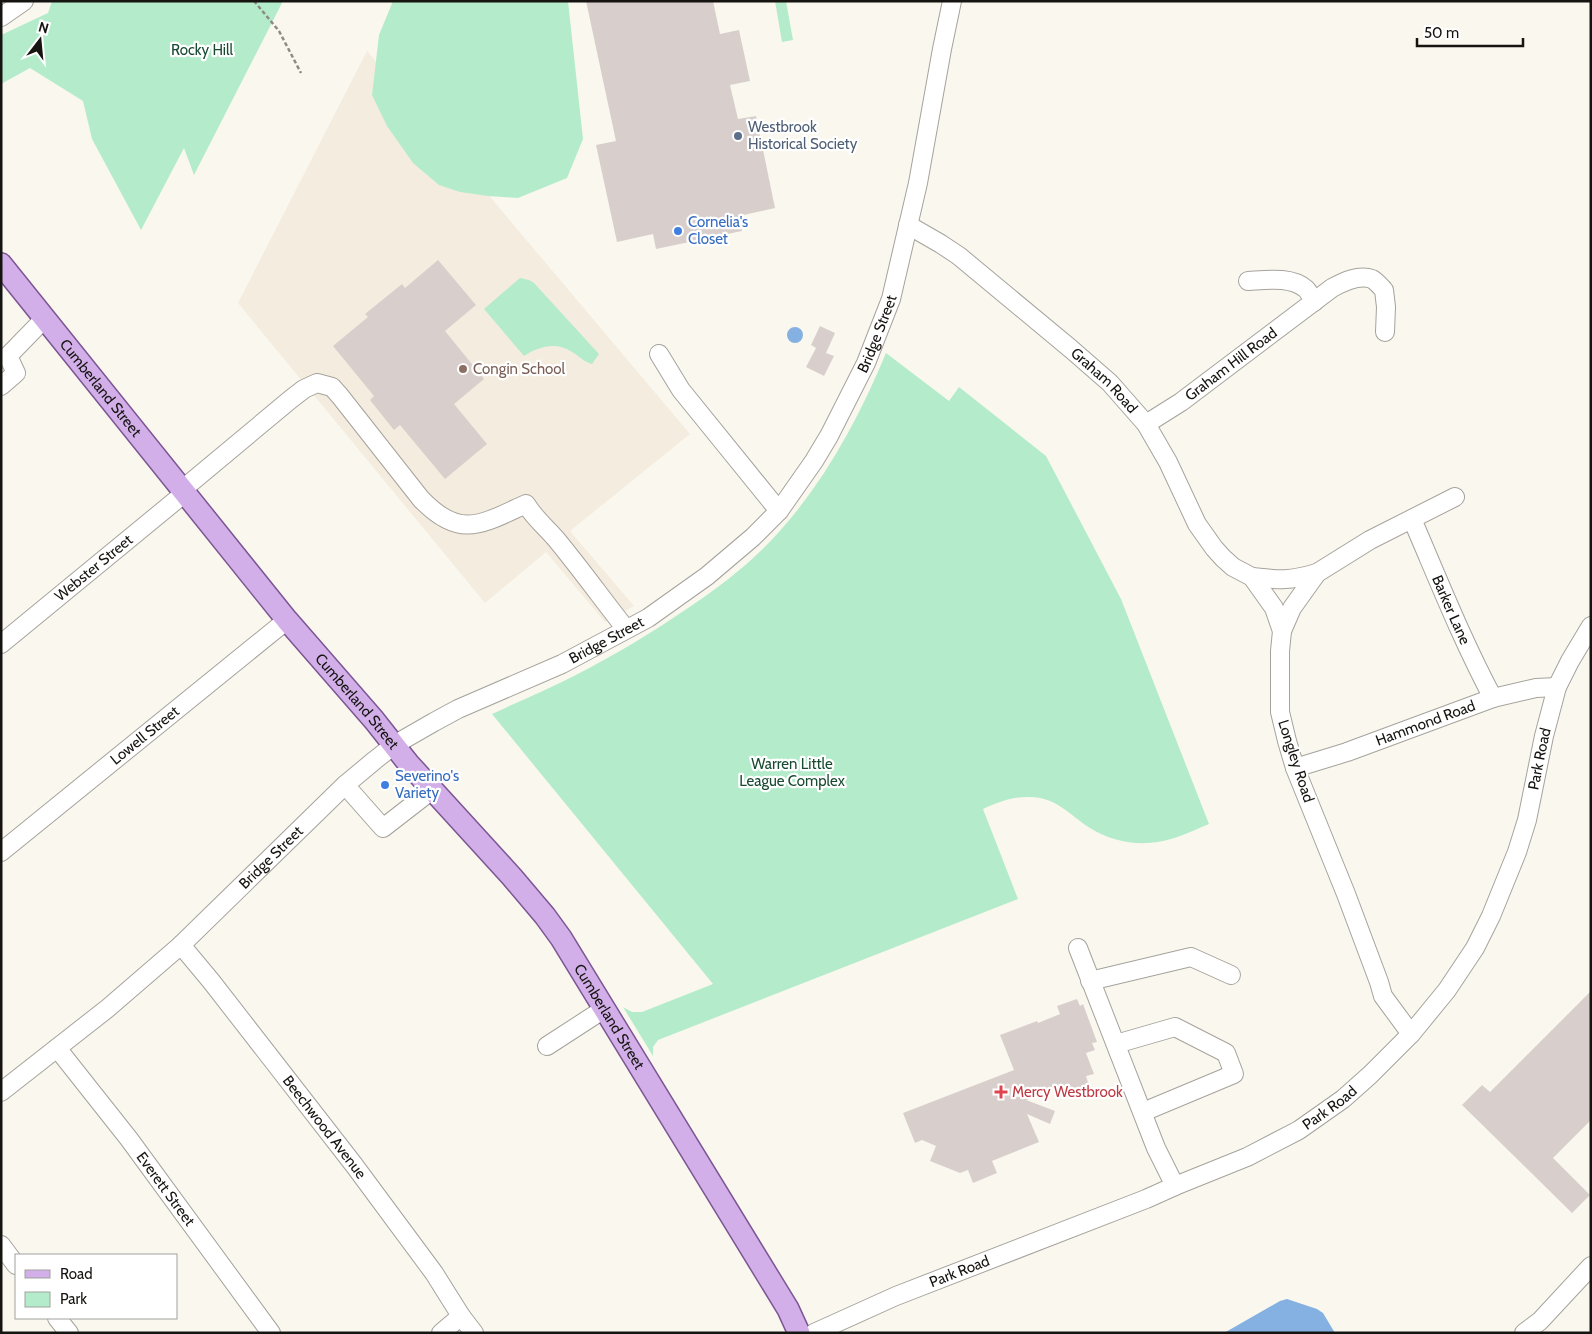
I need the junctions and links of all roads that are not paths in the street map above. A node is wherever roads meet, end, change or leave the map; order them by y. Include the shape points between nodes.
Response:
1 (24, 1) edge
2 (952, 1) edge
3 (1, 17) edge
4 (908, 225) junction
5 (1, 264) edge
6 (1248, 281) dead end
7 (1314, 302) junction
8 (45, 318) junction
9 (1385, 332) dead end
10 (658, 354) dead end
11 (1, 386) edge
12 (1146, 424) junction
13 (185, 491) junction
14 (1455, 497) dead end
15 (779, 511) junction
16 (1412, 519) junction
17 (1317, 572) junction
18 (1252, 577) junction
19 (287, 620) junction
20 (1591, 626) edge
21 (626, 629) junction
22 (1282, 631) junction
23 (1, 644) edge
24 (1557, 687) junction
25 (1493, 698) junction
26 (394, 745) junction
27 (1295, 768) junction
28 (345, 784) junction
29 (432, 790) junction
30 (1, 852) edge
31 (180, 945) junction
32 (1078, 948) dead end
33 (1231, 975) dead end
34 (1090, 981) junction
35 (604, 1009) junction
36 (1411, 1034) junction
37 (1116, 1044) junction
38 (547, 1046) dead end
39 (56, 1048) junction
40 (1, 1092) edge
41 (1143, 1112) junction
42 (1175, 1186) junction
43 (1, 1245) edge
44 (15, 1264) edge
45 (1591, 1266) edge
46 (460, 1316) junction
47 (58, 1319) edge
48 (69, 1333) edge
49 (271, 1333) edge
50 (441, 1333) edge
51 (474, 1333) edge
52 (800, 1333) edge
53 (814, 1333) edge
54 (1524, 1333) edge

1 - 3 street
2 - 4 street, Bridge Street
4 - 12 street, Graham Road via 959,256 1063,342 1110,383
4 - 15 street, Bridge Street via 891,299 866,363 814,462
5 - 8 main road, Cumberland Street
6 - 7 street via 1294,282 1306,289
7 - 9 street, Graham Hill Road via 1344,282 1372,279 1384,290
7 - 12 street, Graham Hill Road via 1181,402
8 - 11 street via 8,356 16,373
8 - 13 main road, Cumberland Street
10 - 15 street via 681,390
12 - 18 street, Graham Road via 1214,548 1233,567
13 - 19 main road, Cumberland Street
13 - 21 street, Webster Street via 304,389 318,383 332,387 421,499 443,519 468,525 526,504
13 - 23 street, Webster Street
14 - 16 street, Longley Road
15 - 21 street, Bridge Street via 707,576 648,618
16 - 17 street, Longley Road
16 - 25 street, Barker Lane via 1454,619
17 - 18 street, Graham Road via 1296,579
17 - 22 street, Longley Road via 1292,608
18 - 22 street, Graham Road via 1274,608
19 - 26 main road, Cumberland Street
19 - 30 street, Lowell Street
20 - 24 street, Park Road
21 - 26 street, Bridge Street via 562,664 458,710
22 - 27 street, Longley Road via 1280,712
24 - 25 street, Hammond Road via 1536,688
24 - 36 street, Park Road via 1527,820 1491,916 1457,976
25 - 27 street, Hammond Road
26 - 28 street, Bridge Street
26 - 29 main road, Cumberland Street
27 - 36 street, Longley Road via 1383,996
28 - 29 street via 383,828
28 - 31 street, Bridge Street
29 - 35 main road, Cumberland Street via 545,916
31 - 39 street, Bridge Street
31 - 46 street, Beechwood Avenue via 354,1165 434,1273
32 - 34 street
33 - 34 street via 1191,957
34 - 37 street
35 - 38 street
35 - 52 main road, Cumberland Street
36 - 42 street, Park Road via 1370,1076 1299,1130 1248,1157
37 - 41 street
37 - 41 street via 1175,1028 1226,1053 1234,1074
39 - 40 street, Bridge Street
39 - 49 street, Everett Street via 129,1140
41 - 42 street
42 - 53 street, Park Road via 896,1296
43 - 44 street
45 - 54 street via 1540,1321
46 - 50 street
46 - 51 street, Beechwood Avenue
47 - 48 street

